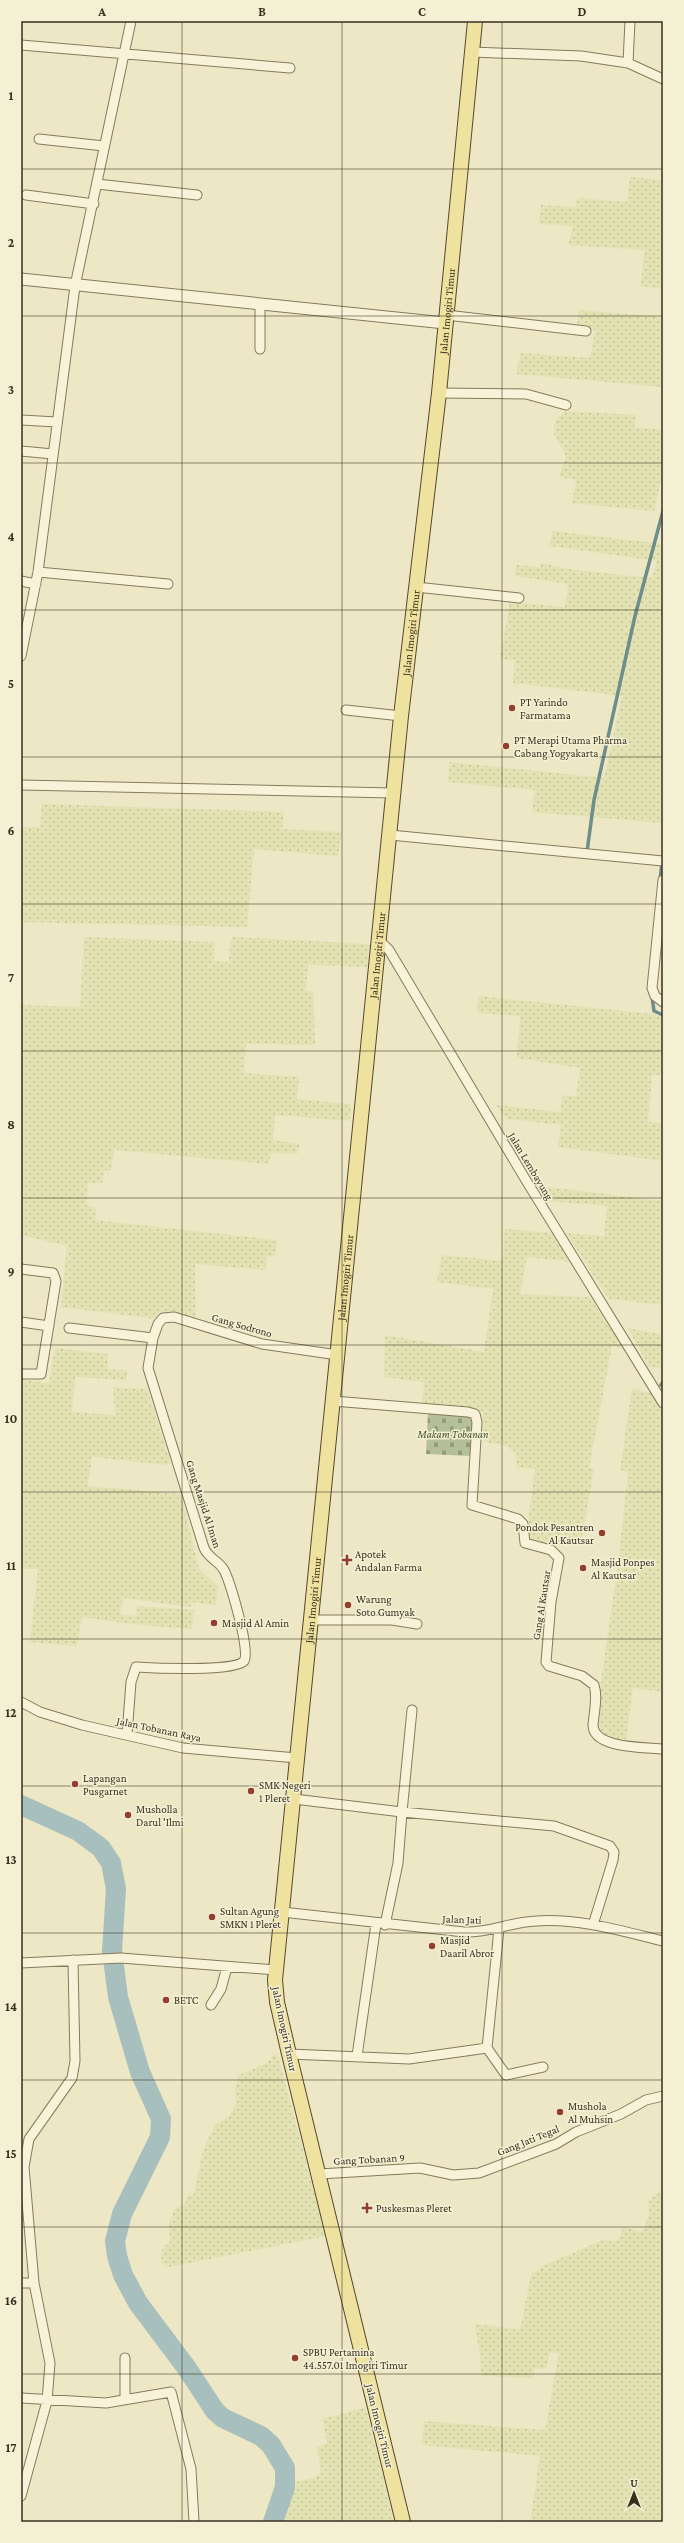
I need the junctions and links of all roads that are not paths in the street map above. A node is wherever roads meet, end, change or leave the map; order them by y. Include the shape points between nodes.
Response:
1 (130, 21) edge
2 (475, 21) edge
3 (630, 21) edge
4 (21, 45) edge
5 (472, 52) junction
6 (124, 54) junction
7 (628, 63) junction
8 (290, 68) dead end
9 (663, 79) edge
10 (39, 139) dead end
11 (104, 146) junction
12 (97, 184) junction
13 (26, 195) dead end
14 (197, 195) dead end
15 (94, 204) junction
16 (21, 280) edge
17 (75, 286) junction
18 (260, 305) junction
19 (445, 319) junction
20 (586, 331) dead end
21 (260, 350) dead end
22 (439, 393) junction
23 (566, 405) dead end
24 (21, 420) edge
25 (57, 422) junction
26 (21, 451) edge
27 (53, 454) junction
28 (38, 572) junction
29 (21, 581) edge
30 (36, 584) junction
31 (168, 584) dead end
32 (416, 587) junction
33 (519, 598) dead end
34 (22, 635) edge
35 (21, 656) edge
36 (346, 710) dead end
37 (401, 716) junction
38 (21, 785) edge
39 (394, 793) junction
40 (390, 835) junction
41 (663, 861) edge
42 (663, 880) edge
43 (380, 941) junction
44 (663, 1002) edge
45 (21, 1269) edge
46 (21, 1322) edge
47 (49, 1326) junction
48 (68, 1328) dead end
49 (153, 1338) junction
50 (338, 1356) junction
51 (21, 1374) edge
52 (332, 1402) junction
53 (663, 1403) edge
54 (310, 1620) junction
55 (417, 1624) dead end
56 (21, 1702) edge
57 (412, 1710) dead end
58 (127, 1735) junction
59 (663, 1749) edge
60 (297, 1758) junction
61 (294, 1799) junction
62 (402, 1812) junction
63 (282, 1912) junction
64 (381, 1924) junction
65 (593, 1925) junction
66 (499, 1929) junction
67 (663, 1941) edge
68 (73, 1960) junction
69 (21, 1964) edge
70 (227, 1967) junction
71 (276, 1970) junction
72 (211, 2005) dead end
73 (487, 2048) junction
74 (289, 2054) junction
75 (357, 2056) junction
76 (543, 2067) dead end
77 (663, 2096) edge
78 (25, 2139) edge
79 (420, 2168) joint
80 (319, 2174) junction
81 (25, 2234) edge
82 (21, 2283) edge
83 (34, 2283) junction
84 (125, 2358) dead end
85 (21, 2398) edge
86 (125, 2399) junction
87 (47, 2401) junction
88 (21, 2496) edge
89 (194, 2522) edge
90 (403, 2522) edge

1 - 6 street
2 - 5 main road, Jalan Imogiri Timur
3 - 7 street
4 - 6 street
5 - 7 street via 581,56
5 - 19 main road, Jalan Imogiri Timur
6 - 8 street
6 - 11 street
7 - 9 street
10 - 11 street
11 - 12 street
12 - 14 street
12 - 15 street
13 - 15 street
15 - 17 street
16 - 17 street
17 - 18 street
17 - 25 street
18 - 19 street
18 - 21 street
19 - 20 street
19 - 22 main road, Jalan Imogiri Timur
22 - 23 street via 526,394
22 - 32 main road, Jalan Imogiri Timur
24 - 25 street
25 - 27 street
26 - 27 street
27 - 28 street
28 - 30 street
28 - 31 street
29 - 30 street
30 - 34 street
32 - 33 street
32 - 37 main road, Jalan Imogiri Timur
34 - 35 street
36 - 37 street
37 - 39 main road, Jalan Imogiri Timur
38 - 39 street
39 - 40 main road, Jalan Imogiri Timur
40 - 41 street
40 - 43 main road, Jalan Imogiri Timur
42 - 44 street via 652,988 655,996
43 - 50 main road, Jalan Imogiri Timur
43 - 53 street, Jalan Lembayung via 389,950
45 - 47 street via 53,1273 56,1277
46 - 47 street
47 - 51 street via 41,1374
48 - 49 street
49 - 50 street, Gang Sodrono via 160,1321 170,1317 262,1344
49 - 58 street, Gang Masjid Al Iman via 148,1368 154,1391 204,1548 207,1555 224,1570 243,1631 246,1657 233,1666 193,1669 136,1667 131,1682
50 - 52 main road, Jalan Imogiri Timur
52 - 54 main road, Jalan Imogiri Timur
52 - 59 street, Gang Al Kautsar via 475,1414 477,1422 472,1505 520,1520 524,1528 525,1543 551,1550 559,1558 546,1662 549,1666 582,1676 594,1685 593,1729 600,1738 609,1743
54 - 55 street via 392,1620
54 - 60 main road, Jalan Imogiri Timur
56 - 58 street, Jalan Tobanan Raya via 40,1712
57 - 62 street
58 - 60 street, Jalan Tobanan Raya via 202,1751
60 - 61 main road, Jalan Imogiri Timur
61 - 62 street
61 - 63 main road, Jalan Imogiri Timur
62 - 64 street via 398,1863
62 - 65 street via 554,1826 610,1846 614,1852 613,1860
63 - 64 street, Jalan Jati
63 - 71 main road, Jalan Imogiri Timur
64 - 66 street, Jalan Jati via 464,1932
64 - 75 street
65 - 66 street, Jalan Jati via 546,1920
65 - 67 street, Jalan Jati
66 - 73 street
68 - 69 street
68 - 70 street via 121,1958
68 - 78 street via 72,2078
70 - 71 street
70 - 72 street via 221,1989
71 - 74 main road, Jalan Imogiri Timur via 275,1991
73 - 75 street via 410,2059
73 - 76 street via 506,2075
74 - 75 street
74 - 80 main road, Jalan Imogiri Timur
77 - 79 street, Gang Jati Tegal via 646,2100 556,2144 479,2173 453,2175
78 - 81 street
79 - 80 street, Gang Tobanan 9
80 - 90 main road, Jalan Imogiri Timur
81 - 83 street
82 - 83 street
83 - 87 street via 50,2363
84 - 86 street
85 - 87 street
86 - 87 street via 106,2403
86 - 89 street via 171,2392 191,2469
87 - 88 street

